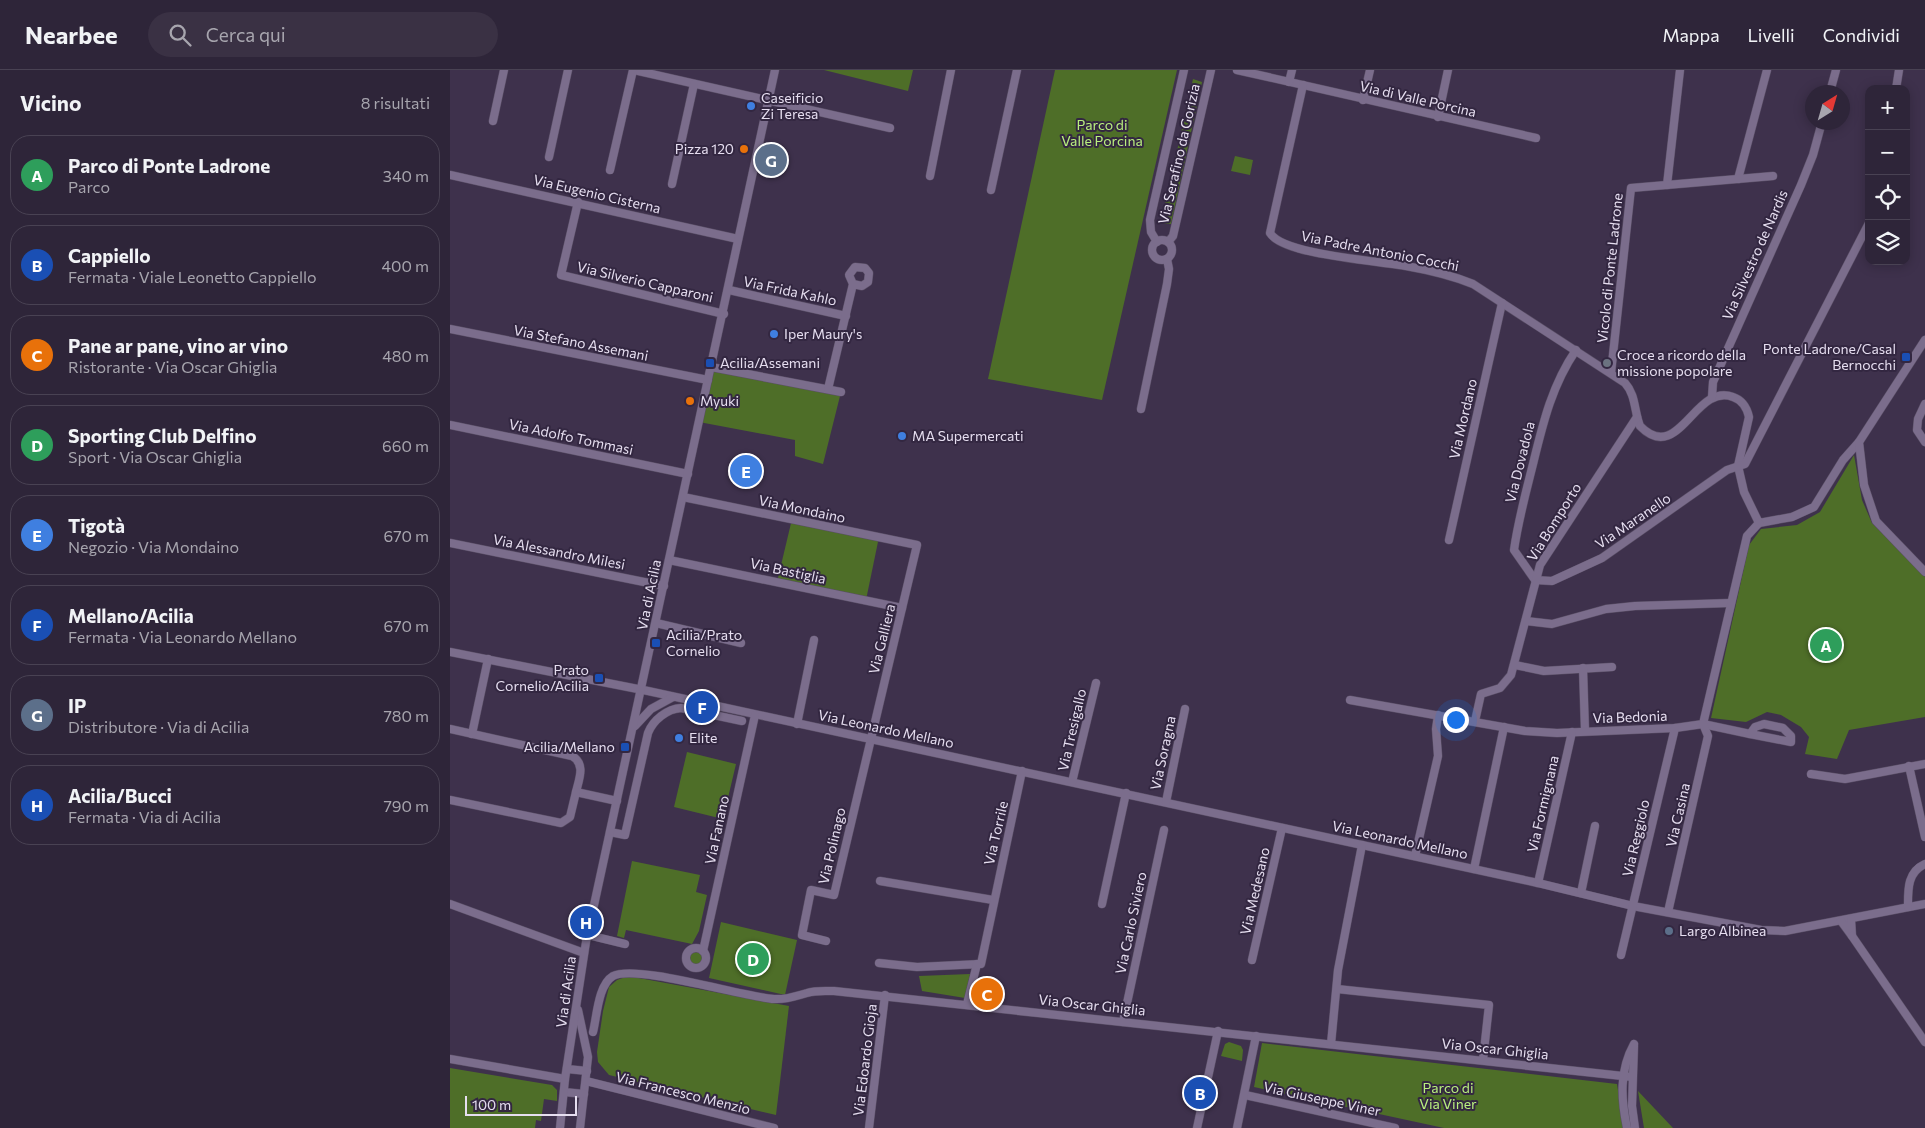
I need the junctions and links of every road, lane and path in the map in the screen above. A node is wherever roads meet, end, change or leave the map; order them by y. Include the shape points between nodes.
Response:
1 (504, 70) edge
2 (568, 70) edge
3 (633, 70) edge
4 (775, 70) edge
5 (951, 70) edge
6 (1017, 70) edge
7 (1184, 70) edge
8 (1211, 70) edge
9 (1237, 70) edge
10 (1292, 70) edge
11 (1370, 70) edge
12 (1448, 70) edge
13 (1680, 70) edge
14 (1767, 70) edge
15 (1836, 70) edge
16 (1900, 70) edge
17 (1289, 82) junction
18 (694, 84) junction
19 (1303, 85) junction
20 (1832, 85) edge
21 (1897, 85) edge
22 (1364, 100) junction
23 (769, 101) junction
24 (1438, 117) junction
25 (493, 121) dead end
26 (890, 128) dead end
27 (1820, 130) edge
28 (1536, 138) dead end
29 (549, 157) dead end
30 (610, 170) dead end
31 (450, 175) edge
32 (930, 176) dead end
33 (1773, 176) dead end
34 (1738, 179) junction
35 (672, 184) dead end
36 (1667, 185) junction
37 (991, 190) dead end
38 (578, 202) junction
39 (1865, 231) edge
40 (738, 239) junction
41 (1157, 242) junction
42 (1168, 242) junction
43 (1167, 259) junction
44 (853, 284) dead end
45 (729, 290) junction
46 (1502, 303) junction
47 (724, 314) junction
48 (846, 316) junction
49 (450, 329) edge
50 (1925, 340) edge
51 (1576, 350) junction
52 (711, 366) junction
53 (1612, 373) junction
54 (708, 380) junction
55 (828, 389) junction
56 (841, 392) dead end
57 (1712, 398) junction
58 (1925, 404) edge
59 (1140, 410) dead end
60 (1637, 418) junction
61 (450, 425) edge
62 (1859, 442) junction
63 (1925, 442) edge
64 (1738, 466) junction
65 (688, 474) junction
66 (683, 497) junction
67 (1759, 523) junction
68 (1449, 540) dead end
69 (450, 543) edge
70 (916, 545) joint
71 (670, 560) junction
72 (1925, 572) edge
73 (1535, 580) junction
74 (664, 586) junction
75 (1730, 603) junction
76 (902, 608) junction
77 (1526, 621) junction
78 (656, 622) junction
79 (814, 640) dead end
80 (741, 643) dead end
81 (450, 652) edge
82 (488, 659) junction
83 (1515, 665) junction
84 (1612, 667) dead end
85 (1583, 668) junction
86 (1096, 683) dead end
87 (641, 690) junction
88 (673, 697) junction
89 (1350, 700) dead end
90 (714, 706) junction
91 (1185, 709) dead end
92 (755, 714) junction
93 (712, 715) junction
94 (1438, 715) junction
95 (742, 721) dead end
96 (1475, 721) junction
97 (797, 724) junction
98 (1703, 724) junction
99 (1504, 727) junction
100 (633, 728) junction
101 (1675, 728) junction
102 (450, 729) edge
103 (1585, 731) junction
104 (1572, 732) junction
105 (472, 734) junction
106 (1750, 734) junction
107 (870, 738) junction
108 (1925, 764) edge
109 (1909, 766) junction
110 (1022, 771) junction
111 (1811, 774) dead end
112 (1072, 782) junction
113 (576, 792) junction
114 (1126, 793) junction
115 (450, 800) edge
116 (617, 801) junction
117 (1166, 802) junction
118 (1595, 826) dead end
119 (1282, 828) junction
120 (1164, 830) dead end
121 (610, 832) junction
122 (1925, 838) edge
123 (1362, 845) junction
124 (1414, 856) junction
125 (1925, 864) edge
126 (1474, 869) junction
127 (880, 881) dead end
128 (1538, 883) junction
129 (1581, 893) junction
130 (994, 900) junction
131 (450, 904) edge
132 (1102, 904) dead end
133 (1925, 904) edge
134 (1633, 906) junction
135 (1908, 907) junction
136 (1668, 912) junction
137 (1851, 919) junction
138 (1840, 921) junction
139 (588, 935) junction
140 (1852, 936) junction
141 (826, 941) dead end
142 (625, 944) dead end
143 (703, 951) dead end
144 (584, 953) junction
145 (1621, 955) dead end
146 (1252, 960) dead end
147 (879, 963) dead end
148 (977, 964) junction
149 (1336, 989) junction
150 (885, 995) junction
151 (968, 1004) junction
152 (577, 1006) junction
153 (1122, 1022) junction
154 (1218, 1031) junction
155 (593, 1032) dead end
156 (1256, 1036) junction
157 (1925, 1042) edge
158 (1331, 1044) junction
159 (450, 1059) edge
160 (1483, 1060) junction
161 (567, 1069) junction
162 (587, 1071) junction
163 (1623, 1076) junction
164 (1632, 1077) junction
165 (565, 1078) junction
166 (586, 1081) junction
167 (564, 1092) junction
168 (584, 1094) junction
169 (1245, 1095) junction
170 (1354, 1119) junction
171 (560, 1128) edge
172 (580, 1128) edge
173 (774, 1128) edge
174 (869, 1128) edge
175 (1197, 1128) edge
176 (1237, 1128) edge
177 (1352, 1128) edge
178 (1390, 1128) edge
179 (1627, 1128) edge
180 (1635, 1128) edge

1 - 25 street
2 - 29 street
3 - 18 street
3 - 30 street
4 - 23 street, Via di Acilia
5 - 32 street
6 - 37 street
7 - 41 street via 1150,220 1151,232
8 - 42 street, Via Serafino da Gorizia via 1173,236
9 - 17 street, Via di Valle Porcina
10 - 17 street
11 - 22 street
12 - 24 street
13 - 36 street
14 - 34 street
15 - 20 street
16 - 21 street
17 - 19 street, Via di Valle Porcina
18 - 23 street
18 - 35 street
19 - 22 street, Via di Valle Porcina
19 - 46 street, Via Padre Antonio Cocchi via 1270,233 1273,238 1336,257 1448,274 1473,284
22 - 24 street, Via di Valle Porcina
23 - 26 street
23 - 40 street, Via di Acilia
24 - 28 street, Via di Valle Porcina
27 - 57 street, Via Silvestro de Nardis via 1801,185 1715,376
31 - 38 street, Via Eugenio Cisterna
33 - 34 street, Vicolo di Ponte Ladrone
34 - 36 street, Vicolo di Ponte Ladrone
36 - 53 street, Vicolo di Ponte Ladrone via 1631,188
38 - 40 street, Via Eugenio Cisterna
38 - 47 street, Via Silverio Capparoni via 561,275
39 - 64 street via 1745,464
40 - 45 street, Via di Acilia
41 - 42 street
41 - 43 street via 1153,248 1154,256 1160,260
42 - 43 street via 1172,249
43 - 59 street via 1167,284
44 - 48 street
45 - 47 street, Via di Acilia
45 - 48 street, Via Frida Kahlo
46 - 51 street, Via Padre Antonio Cocchi
46 - 68 street, Via Mordano
47 - 52 street, Via di Acilia
48 - 55 street
49 - 54 street, Via Stefano Assemani
50 - 62 street
51 - 53 street, Via Padre Antonio Cocchi
51 - 73 street, Via Dovadola via 1563,368 1550,398 1518,523 1514,550
52 - 54 street, Via di Acilia
52 - 55 street
53 - 60 street, Via Padre Antonio Cocchi via 1630,388
54 - 65 street, Via di Acilia
55 - 56 street
57 - 60 street, Via Padre Antonio Cocchi via 1670,435 1659,438 1640,426
57 - 64 street via 1729,395 1747,410 1748,423
58 - 63 street via 1917,430
60 - 73 street, Via Bomporto via 1545,556
61 - 65 street, Via Adolfo Tommasi
62 - 67 street via 1843,460 1814,507 1792,518
62 - 72 street via 1864,485 1876,522
64 - 67 street via 1744,492
64 - 73 street, Via Maranello via 1727,470 1602,558 1552,581
65 - 66 street, Via di Acilia
66 - 70 street, Via Mondaino
66 - 71 street, Via di Acilia
67 - 75 street via 1747,536
69 - 74 street, Via Alessandro Milesi
70 - 76 street, Via Galliera
71 - 74 street, Via di Acilia
71 - 76 street, Via Bastiglia
73 - 77 street, Via Bomporto
74 - 78 street, Via di Acilia
75 - 77 street via 1635,606 1606,609 1552,624
75 - 98 street
76 - 107 street, Via Galliera
77 - 83 street, Via Bomporto
78 - 80 street
78 - 87 street, Via di Acilia
79 - 97 street
81 - 82 street, Via Leonardo Mellano
82 - 87 street, Via Leonardo Mellano
82 - 105 street
83 - 85 street via 1544,671
83 - 96 street, Via Bomporto via 1500,688 1481,694
84 - 85 street
85 - 103 street
86 - 112 street, Via Tresigallo
87 - 88 street, Via Leonardo Mellano
87 - 100 street, Via di Acilia
88 - 90 street, Via Leonardo Mellano
88 - 100 street via 651,709
89 - 94 street, Via Bedonia
90 - 92 street, Via Leonardo Mellano
90 - 93 street
91 - 117 street, Via Soragna
92 - 97 street, Via Leonardo Mellano
92 - 143 street, Via Fanano
93 - 95 street
93 - 121 street via 678,708 652,725 625,835
94 - 96 street, Via Bedonia
94 - 124 street via 1438,756
96 - 99 street, Via Bedonia
97 - 107 street, Via Leonardo Mellano
98 - 101 street, Via Bedonia
98 - 106 street
98 - 136 street, Via Casina via 1708,736
99 - 104 street, Via Bedonia
99 - 126 street
100 - 116 street, Via di Acilia
101 - 103 street, Via Bedonia
101 - 134 street, Via Reggiolo
102 - 105 street
103 - 104 street, Via Bedonia
104 - 128 street, Via Formignana
105 - 113 street via 574,757 581,768
106 - 106 street via 1788,744 1792,739 1788,732 1776,725 1755,727
107 - 110 street, Via Leonardo Mellano
107 - 141 street, Via Polinago via 834,895 811,890 802,935
108 - 109 street
109 - 111 street via 1845,779
109 - 122 street
110 - 112 street, Via Leonardo Mellano
110 - 130 street, Via Torrile
112 - 114 street, Via Leonardo Mellano
113 - 115 street via 570,817 561,823
113 - 116 street
114 - 117 street, Via Leonardo Mellano
114 - 132 street
116 - 121 street, Via di Acilia
117 - 119 street, Via Leonardo Mellano
118 - 129 street
119 - 123 street, Via Leonardo Mellano
119 - 146 street, Via Medesano
120 - 153 street, Via Carlo Siviero
121 - 139 street, Via di Acilia
123 - 124 street, Via Leonardo Mellano
123 - 149 street
124 - 126 street, Via Leonardo Mellano
125 - 135 street via 1913,874 1907,887
126 - 128 street, Via Leonardo Mellano
127 - 130 street
128 - 129 street, Via Leonardo Mellano
129 - 134 street, Via Leonardo Mellano
130 - 148 street, Via Torrile via 981,964
131 - 144 street
133 - 135 street, Via Leonardo Mellano
134 - 136 street, Via Leonardo Mellano
134 - 145 street, Via Reggiolo
135 - 137 street, Via Leonardo Mellano
136 - 138 street, Via Leonardo Mellano via 1770,931
137 - 138 street, Via Leonardo Mellano
137 - 140 street
138 - 140 street
139 - 142 street
139 - 144 street, Via di Acilia
140 - 157 street
144 - 152 street, Via di Acilia
147 - 148 street via 916,966
148 - 151 street, Via Torrile
149 - 158 street
149 - 160 street via 1489,1005
150 - 151 street, Via Oscar Ghiglia
150 - 155 street, Via Oscar Ghiglia via 834,991 774,999 628,973 614,976 605,984
150 - 174 street, Via Edoardo Gioja
151 - 153 street, Via Oscar Ghiglia
152 - 161 street, Via di Acilia
152 - 162 street via 588,1051
153 - 154 street, Via Oscar Ghiglia
154 - 156 street, Via Oscar Ghiglia
154 - 175 street
156 - 158 street, Via Oscar Ghiglia
156 - 169 street
158 - 160 street, Via Oscar Ghiglia
159 - 165 street
160 - 163 street, Via Oscar Ghiglia
161 - 162 street
161 - 165 street, Via di Acilia
162 - 166 street
163 - 164 street, Via Oscar Ghiglia
163 - 164 street via 1627,1056 1634,1044
163 - 179 street via 1623,1109
164 - 180 street
165 - 167 street, Via di Acilia
166 - 168 street
166 - 173 street, Via Francesco Menzio
167 - 168 street
167 - 171 street, Via di Acilia
168 - 172 street
169 - 170 street, Via Giuseppe Viner
169 - 176 street
170 - 177 street
170 - 178 street, Via Giuseppe Viner

